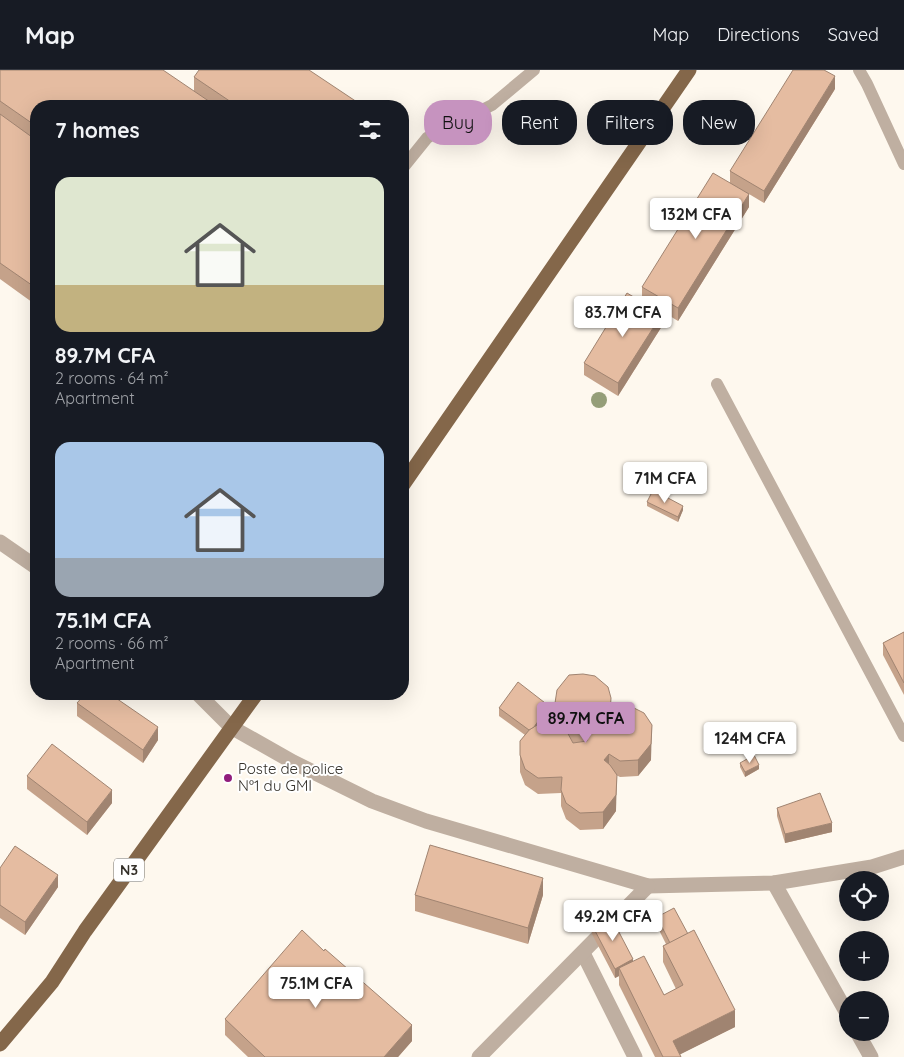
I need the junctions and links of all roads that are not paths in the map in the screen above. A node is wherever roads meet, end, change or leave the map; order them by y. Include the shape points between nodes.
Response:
1 (534, 70) edge
2 (689, 70) edge
3 (859, 70) edge
4 (409, 160) edge
5 (904, 164) edge
6 (717, 384) dead end
7 (409, 476) edge
8 (0, 542) edge
9 (30, 563) edge
10 (204, 700) edge
11 (251, 700) edge
12 (231, 727) junction
13 (904, 736) edge
14 (904, 857) edge
15 (774, 883) junction
16 (648, 886) junction
17 (582, 953) junction
18 (839, 999) edge
19 (863, 1041) edge
20 (0, 1044) edge
21 (479, 1057) edge
22 (634, 1057) edge
23 (871, 1057) edge

1 - 4 lane via 492,105 449,123 427,138
2 - 7 highway
3 - 5 lane
6 - 13 lane
8 - 9 street
10 - 12 street
11 - 12 highway, N3
12 - 16 street via 372,801 426,822
12 - 20 highway, N3 via 52,982
14 - 15 street via 872,867
15 - 16 street
15 - 18 street
16 - 17 street
17 - 21 street
17 - 22 street
19 - 23 street

